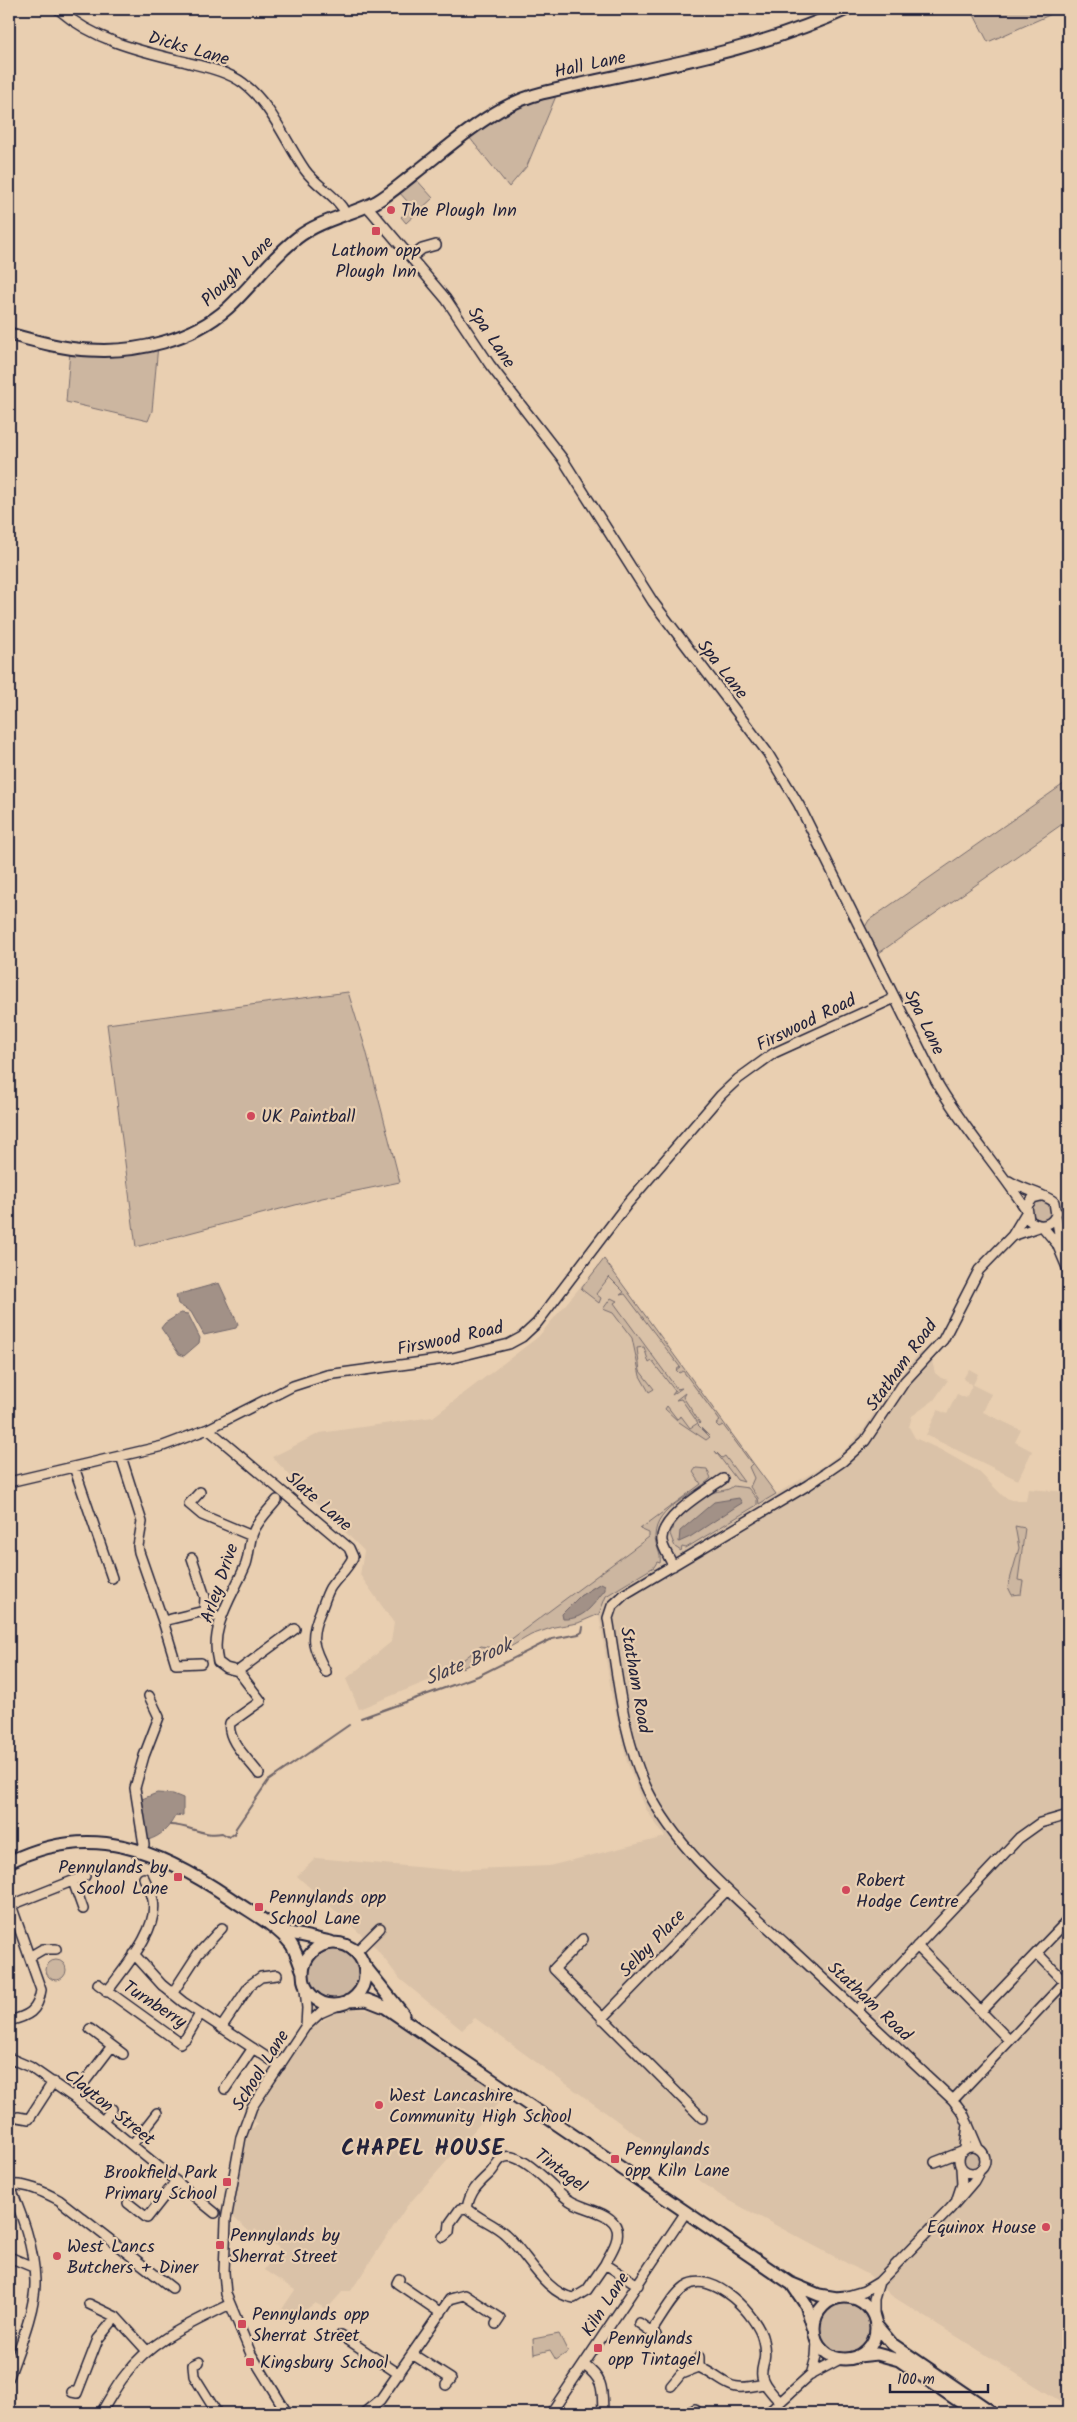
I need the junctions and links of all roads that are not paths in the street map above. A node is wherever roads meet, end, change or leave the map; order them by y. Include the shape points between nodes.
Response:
1 (58, 9) edge
2 (847, 9) edge
3 (367, 206) junction
4 (346, 214) junction
5 (436, 245) dead end
6 (411, 258) junction
7 (9, 334) edge
8 (895, 998) junction
9 (1007, 1180) junction
10 (1041, 1196) junction
11 (1027, 1211) junction
12 (1057, 1212) junction
13 (1042, 1226) junction
14 (1012, 1236) junction
15 (1062, 1253) junction
16 (1068, 1270) edge
17 (208, 1429) junction
18 (121, 1456) junction
19 (74, 1467) junction
20 (723, 1479) dead end
21 (9, 1482) edge
22 (200, 1492) dead end
23 (277, 1500) dead end
24 (252, 1536) junction
25 (192, 1558) dead end
26 (673, 1566) junction
27 (112, 1578) dead end
28 (204, 1613) junction
29 (221, 1617) junction
30 (163, 1621) junction
31 (295, 1629) dead end
32 (201, 1663) dead end
33 (238, 1671) junction
34 (326, 1672) dead end
35 (149, 1696) dead end
36 (259, 1774) dead end
37 (1068, 1814) edge
38 (144, 1845) dead end
39 (9, 1862) edge
40 (85, 1876) dead end
41 (144, 1878) dead end
42 (73, 1881) junction
43 (727, 1890) junction
44 (10, 1905) edge
45 (83, 1910) dead end
46 (1068, 1920) edge
47 (222, 1928) dead end
48 (380, 1928) dead end
49 (276, 1930) junction
50 (582, 1939) dead end
51 (333, 1943) junction
52 (917, 1946) junction
53 (57, 1950) dead end
54 (356, 1952) junction
55 (1037, 1953) junction
56 (134, 1954) junction
57 (31, 1956) junction
58 (363, 1963) junction
59 (277, 1975) dead end
60 (303, 1976) junction
61 (1067, 1983) edge
62 (98, 1984) dead end
63 (107, 1992) junction
64 (172, 1994) junction
65 (346, 2002) junction
66 (857, 2010) junction
67 (981, 2011) junction
68 (200, 2014) junction
69 (602, 2019) junction
70 (9, 2021) edge
71 (413, 2024) junction
72 (306, 2026) junction
73 (90, 2028) dead end
74 (221, 2028) junction
75 (1009, 2040) junction
76 (112, 2046) junction
77 (253, 2048) junction
78 (123, 2054) dead end
79 (9, 2058) edge
80 (280, 2066) junction
81 (53, 2082) junction
82 (226, 2089) dead end
83 (73, 2097) junction
84 (953, 2100) junction
85 (112, 2109) dead end
86 (157, 2113) dead end
87 (18, 2117) dead end
88 (702, 2118) dead end
89 (103, 2121) junction
90 (968, 2123) junction
91 (132, 2145) junction
92 (978, 2148) junction
93 (963, 2150) junction
94 (960, 2166) junction
95 (980, 2170) junction
96 (176, 2181) junction
97 (9, 2184) edge
98 (216, 2202) dead end
99 (957, 2202) junction
100 (128, 2203) dead end
101 (467, 2208) junction
102 (686, 2212) junction
103 (443, 2237) dead end
104 (9, 2257) edge
105 (604, 2264) junction
106 (33, 2267) junction
107 (399, 2279) dead end
108 (880, 2282) junction
109 (790, 2283) junction
110 (638, 2285) junction
111 (172, 2288) dead end
112 (841, 2297) junction
113 (89, 2304) dead end
114 (230, 2304) junction
115 (441, 2313) junction
116 (116, 2317) junction
117 (875, 2321) junction
118 (639, 2323) dead end
119 (496, 2324) dead end
120 (341, 2334) dead end
121 (816, 2336) junction
122 (147, 2351) junction
123 (412, 2354) junction
124 (858, 2356) junction
125 (699, 2357) dead end
126 (842, 2358) junction
127 (199, 2362) dead end
128 (584, 2365) junction
129 (699, 2367) junction
130 (398, 2374) junction
131 (810, 2375) junction
132 (9, 2377) edge
133 (763, 2384) junction
134 (446, 2385) dead end
135 (671, 2386) dead end
136 (72, 2392) dead end
137 (958, 2395) junction
138 (780, 2402) junction
139 (979, 2409) edge
140 (368, 2410) edge
141 (101, 2413) edge
142 (217, 2413) edge
143 (287, 2413) edge
144 (380, 2413) edge
145 (551, 2413) edge
146 (603, 2413) edge
147 (768, 2413) edge
148 (993, 2413) edge

1 - 4 street, Dicks Lane via 78,26 105,39 205,67 240,81 265,106 306,172 338,201
2 - 3 main road, Hall Lane via 796,31 748,46 551,90 520,100 498,111
3 - 4 main road, Plough Lane
3 - 6 street, Spa Lane
4 - 7 main road, Plough Lane via 297,238 227,308 200,327 176,338 142,347 90,350
5 - 6 street via 422,249
6 - 8 street, Spa Lane via 446,298 490,365 562,458 653,602 781,773
8 - 9 street, Spa Lane via 946,1098
8 - 17 street, Firswood Road via 774,1053 720,1095 628,1202 537,1323 522,1337 509,1344 452,1358 327,1375 293,1386
9 - 10 street, Spa Lane
9 - 11 street, Spa Lane
10 - 11 street via 1029,1202
10 - 12 street via 1054,1202
11 - 13 street via 1030,1220
11 - 14 street, Statham Road
12 - 13 street via 1054,1220
12 - 15 street
13 - 14 street, Statham Road
13 - 15 street
14 - 26 street, Statham Road via 979,1270 943,1340 905,1381 865,1441 808,1485
15 - 16 street
17 - 18 street, Firswood Road via 162,1446
17 - 34 street, Slate Lane via 349,1548 353,1556 330,1589 313,1628 316,1653
18 - 19 street, Firswood Road
18 - 30 street via 142,1522 139,1552
19 - 21 street, Firswood Road
19 - 27 street
20 - 26 street via 674,1515 664,1527 662,1541
22 - 24 street via 189,1504 202,1515
23 - 24 street, Arley Drive
24 - 29 street, Arley Drive via 247,1562
25 - 28 street via 205,1597
26 - 43 street, Statham Road via 625,1594 612,1606 608,1618 624,1713 641,1775 662,1816 678,1838
28 - 29 street
28 - 30 street
29 - 33 street, Arley Drive via 218,1662
30 - 32 street via 176,1664
31 - 33 street
33 - 36 street via 261,1702 230,1723 229,1728
35 - 38 street via 160,1717 144,1756 136,1788
37 - 52 street via 1040,1823 1019,1838
39 - 49 main road via 36,1851 68,1844 97,1842 124,1846 154,1854 177,1865
40 - 42 street
41 - 56 street, Turnberry via 153,1900 152,1922
42 - 44 street
42 - 45 street
43 - 66 street, Statham Road
43 - 69 street, Selby Place
44 - 57 street
46 - 55 street
47 - 64 street, Turnberry via 198,1954
48 - 54 street
49 - 51 main road
49 - 60 main road via 294,1950
50 - 69 street via 554,1969
51 - 54 main road
51 - 60 main road via 316,1948 309,1955
52 - 66 street
52 - 67 street
53 - 57 street via 43,1949
54 - 58 main road
55 - 61 street
55 - 67 street
56 - 63 street, Turnberry
56 - 64 street, Turnberry
57 - 70 street via 41,1990 40,2001 29,2015
58 - 65 main road via 361,1989
58 - 71 main road
59 - 74 street via 261,1977 250,1985
60 - 65 main road via 314,1998 328,2004
60 - 72 street, School Lane
61 - 75 street
62 - 63 street, Turnberry
63 - 68 street, Turnberry via 180,2043
64 - 68 street, Turnberry
65 - 71 main road via 372,2001
65 - 72 street, School Lane via 320,2013
66 - 84 street, Statham Road
67 - 75 street
68 - 74 street, Turnberry
69 - 88 street
71 - 102 main road
72 - 80 street, School Lane
73 - 76 street
74 - 77 street, Turnberry
75 - 84 street
76 - 78 street
76 - 83 street
77 - 80 street, Turnberry
77 - 82 street
79 - 81 street, Clayton Street
80 - 114 street, School Lane via 248,2115 238,2151 225,2226 224,2283
81 - 83 street, Clayton Street
81 - 87 street via 28,2119
83 - 89 street, Clayton Street
84 - 90 street, Statham Road
85 - 89 street
86 - 91 street
89 - 91 street, Clayton Street
90 - 92 street, Statham Road
90 - 93 street
91 - 96 street, Clayton Street
92 - 93 street via 972,2146
92 - 95 street via 985,2158
93 - 94 street
93 - 94 street via 935,2162
94 - 95 street via 972,2173
94 - 99 street via 962,2184
95 - 99 street
96 - 98 street, Clayton Street via 212,2211
96 - 100 street via 147,2218
97 - 106 street via 25,2224
97 - 111 street via 42,2191 59,2200
99 - 108 street
101 - 103 street, Tintagel via 460,2209 450,2223 449,2232
101 - 105 street, Tintagel via 480,2220 505,2233 546,2282 564,2295 574,2298 587,2290
101 - 105 street, Tintagel via 472,2191 502,2158 511,2156 541,2175 569,2201 605,2215 614,2223 617,2239
102 - 109 main road
102 - 110 street, Kiln Lane
104 - 106 street
105 - 110 street
106 - 132 street via 36,2282 30,2314
107 - 115 street via 397,2283
108 - 112 street via 864,2291
108 - 117 street via 874,2298
109 - 112 main road via 819,2295
109 - 121 main road via 806,2304
110 - 128 street, Kiln Lane
112 - 117 main road via 862,2302
112 - 121 main road via 829,2301 817,2314
113 - 116 street
114 - 122 street via 163,2339
114 - 143 street, School Lane via 251,2354
115 - 119 street via 450,2299 465,2295 500,2318
115 - 123 street
116 - 122 street
116 - 136 street via 98,2339 76,2393
117 - 124 main road via 872,2343
117 - 137 main road via 892,2344
118 - 133 street via 654,2334 686,2286 710,2283 746,2308 758,2324 764,2345 760,2374
120 - 130 street
121 - 126 main road via 827,2353
121 - 131 street via 816,2356
122 - 141 street via 126,2374
123 - 130 street
123 - 134 street via 451,2379
124 - 126 main road
124 - 137 main road via 891,2356
125 - 129 street
126 - 131 street
127 - 142 street via 193,2364 194,2376
128 - 145 street, Kiln Lane
128 - 146 street via 601,2384
129 - 133 street via 732,2387
129 - 135 street via 681,2374
130 - 140 street via 380,2400
131 - 138 street
133 - 138 street
137 - 139 main road
138 - 147 street
139 - 148 main road
140 - 144 street

